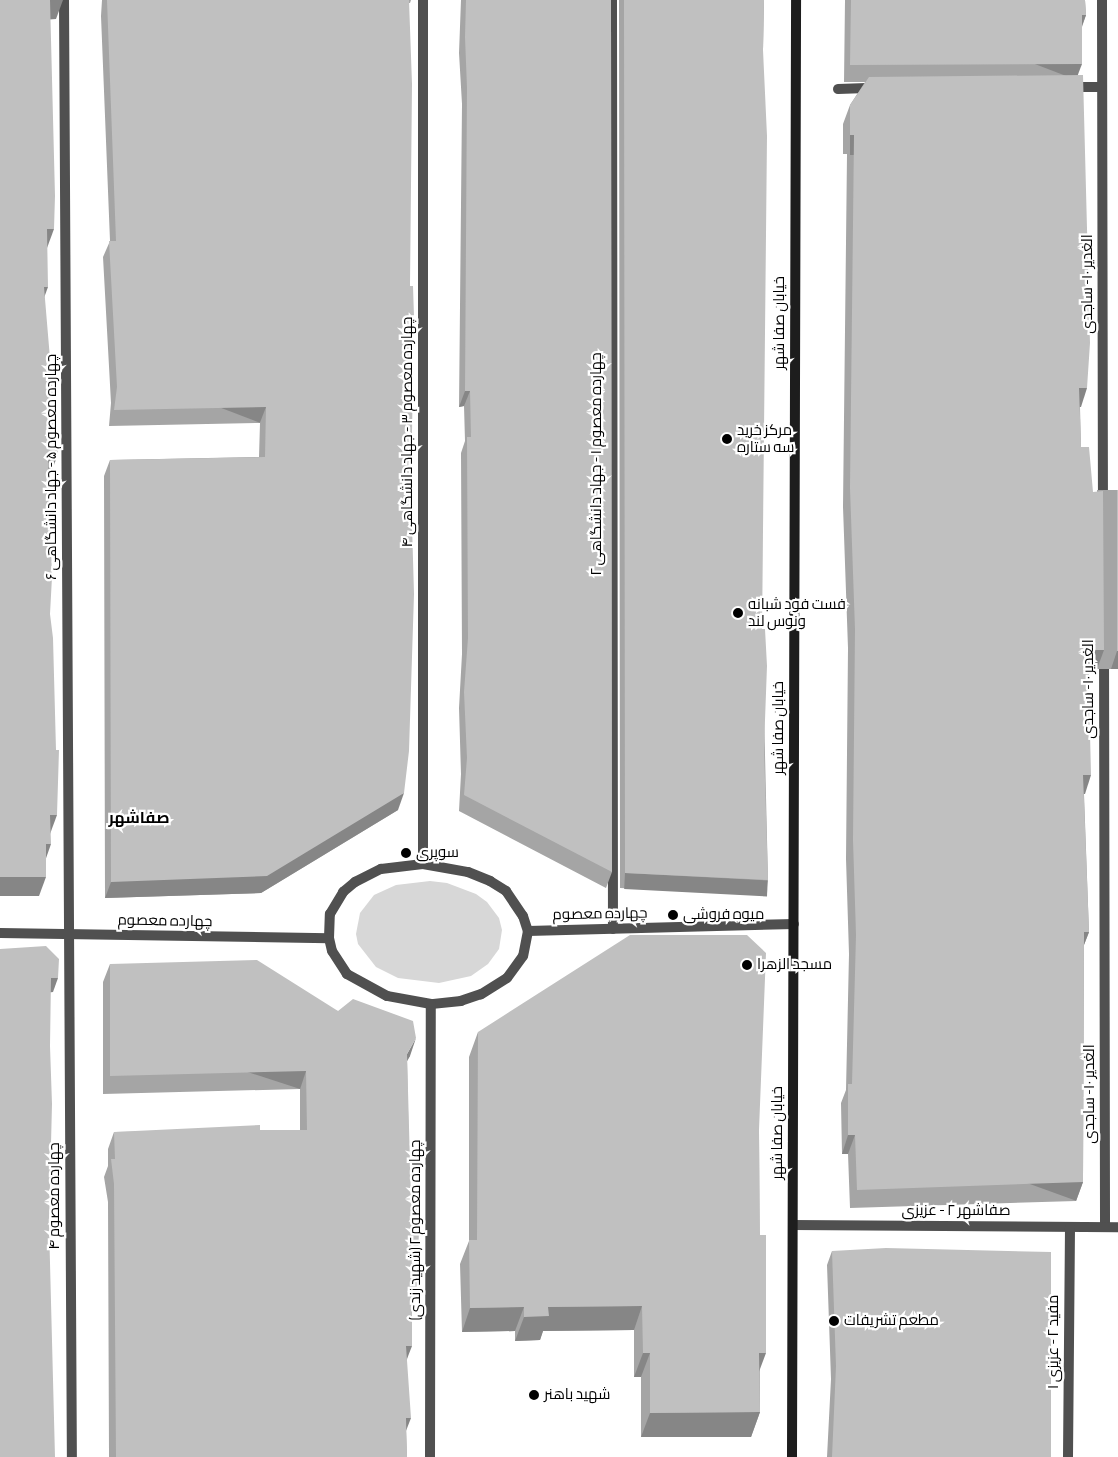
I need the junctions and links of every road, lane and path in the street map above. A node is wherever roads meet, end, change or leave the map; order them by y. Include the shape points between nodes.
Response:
1 (64, 0) edge
2 (423, 0) edge
3 (612, 0) edge
4 (796, 0) edge
5 (1102, 0) edge
6 (1063, 87) edge
7 (1102, 87) junction
8 (887, 88) edge
9 (838, 89) dead end
10 (1103, 513) edge
11 (1104, 622) edge
12 (423, 864) junction
13 (794, 924) junction
14 (613, 929) junction
15 (528, 931) junction
16 (0, 933) edge
17 (69, 934) junction
18 (329, 938) junction
19 (431, 1004) junction
20 (793, 1225) junction
21 (1070, 1227) junction
22 (1105, 1227) junction
23 (1118, 1227) edge
24 (72, 1457) edge
25 (430, 1457) edge
26 (792, 1457) edge
27 (1068, 1457) edge

1 - 17 street, چهارده معصوم ۵ - جهاد دانشگاهی ۶
2 - 12 street, چهارده معصوم ۳ - جهاد دانشگاهی ۴
3 - 14 street, چهارده معصوم ۱ - جهاد دانشگاهی ۲
4 - 13 main road, خیابان صفا شهر
5 - 7 street, الغدیر ۱۰- ساجدی
6 - 7 street
7 - 10 street, الغدیر ۱۰- ساجدی
8 - 9 street
11 - 22 street, الغدیر ۱۰- ساجدی
12 - 15 street via 468,872 506,891 517,902
12 - 18 street via 381,870 355,882 334,903 328,925
13 - 14 street, چهارده معصوم
13 - 20 main road, خیابان صفا شهر
14 - 15 street, چهارده معصوم
15 - 19 street via 523,956 498,985 461,1001
16 - 17 street, چهارده معصوم
17 - 18 street, چهارده معصوم
17 - 24 street, چهارده معصوم ۴
18 - 19 street via 338,962 360,984 388,996
19 - 25 street, چهارده معصوم ۲ (شهید زندی)
20 - 21 street, صفاشهر ۲ - عزیزی
20 - 26 main road, خیابان صفا شهر
21 - 22 street, صفاشهر ۲ - عزیزی
21 - 27 street, مفید ۲ - عزیزی ۱
22 - 23 street, صفاشهر ۲ - عزیزی

